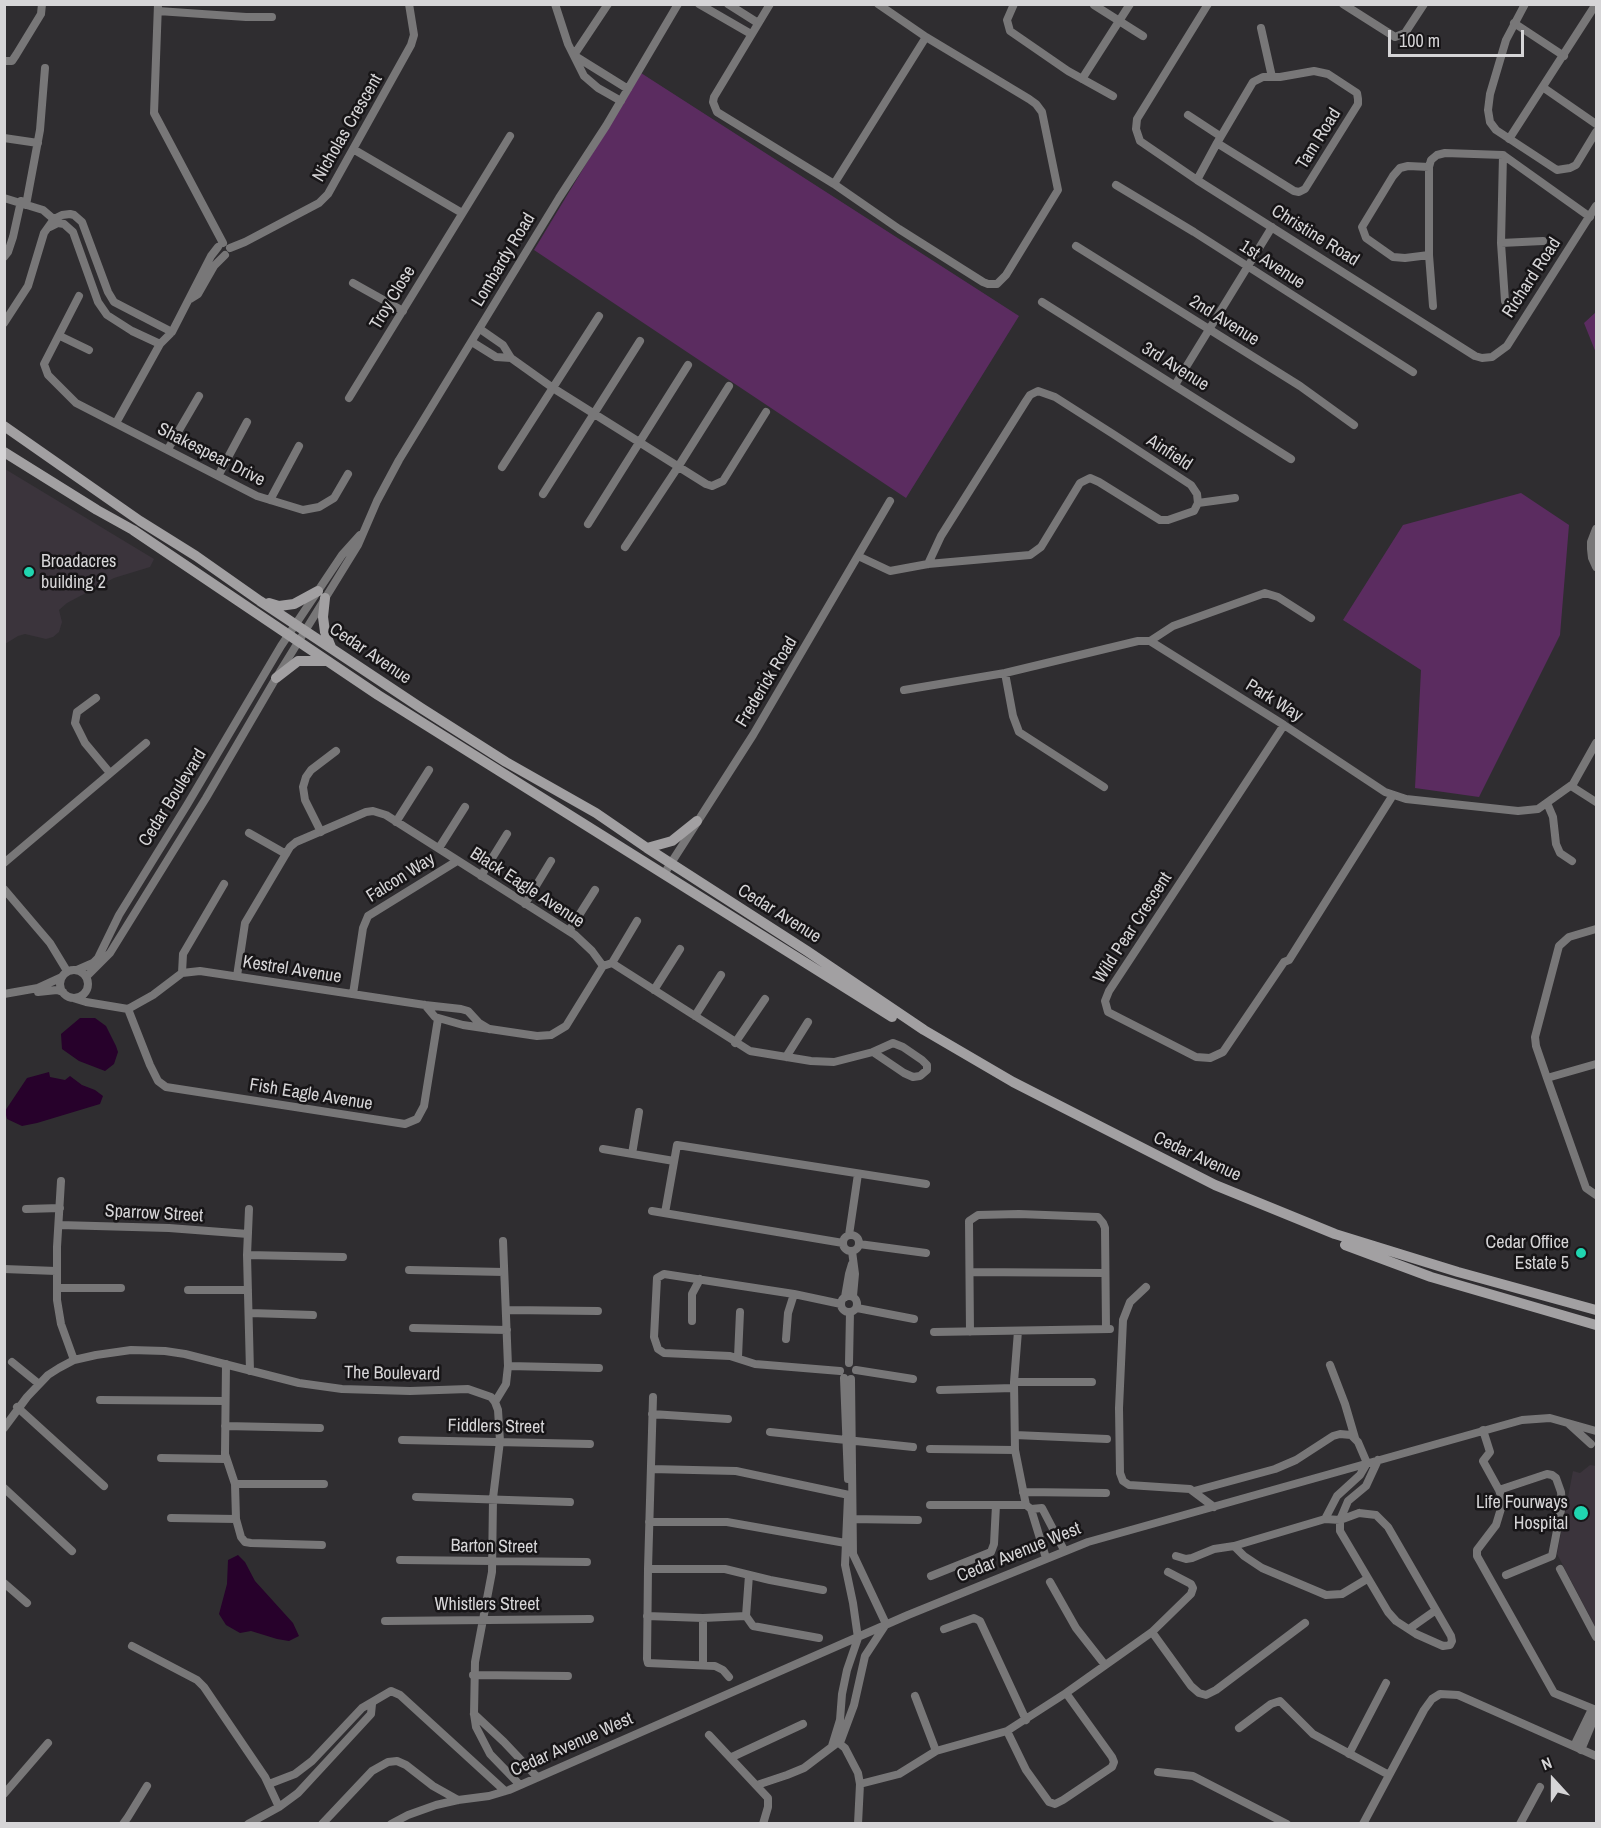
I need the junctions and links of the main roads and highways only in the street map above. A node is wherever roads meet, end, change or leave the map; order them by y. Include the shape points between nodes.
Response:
1 (4, 426) edge
2 (4, 452) edge
3 (260, 601) junction
4 (332, 648) junction
5 (329, 661) junction
6 (276, 678) road end
7 (697, 821) road end
8 (647, 848) junction
9 (1596, 1310) edge
10 (1596, 1325) edge

1 - 3 main road, Cedar Avenue
2 - 5 main road, Cedar Avenue via 133,530
3 - 4 main road, Cedar Avenue
3 - 4 main road via 279,606 321,594 325,632
4 - 8 main road, Cedar Avenue via 472,741 596,813
5 - 6 main road via 298,661
5 - 10 main road, Cedar Avenue via 878,1009 1017,1092 1162,1166 1332,1240 1431,1277
7 - 8 main road via 672,841
8 - 9 main road, Cedar Avenue via 924,1030 1012,1082 1177,1166 1350,1240

